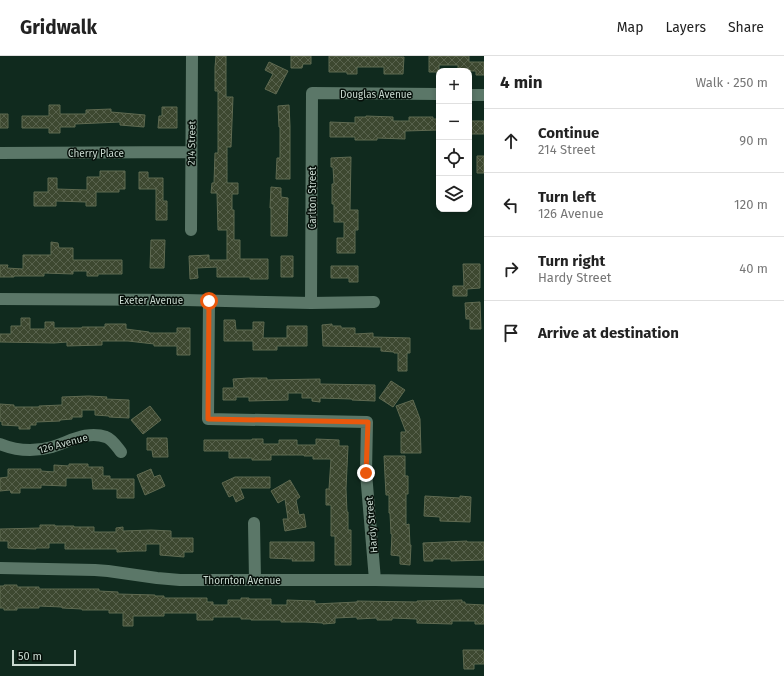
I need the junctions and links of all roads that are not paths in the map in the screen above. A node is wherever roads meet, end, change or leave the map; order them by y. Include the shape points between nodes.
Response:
1 (192, 56) edge
2 (312, 93) joint
3 (436, 94) edge
4 (472, 95) edge
5 (484, 95) edge
6 (191, 152) junction
7 (0, 153) edge
8 (190, 230) dead end
9 (0, 300) edge
10 (209, 301) junction
11 (374, 302) dead end
12 (311, 303) junction
13 (0, 444) edge
14 (121, 452) dead end
15 (254, 523) dead end
16 (0, 568) edge
17 (255, 580) junction
18 (375, 580) junction
19 (484, 582) edge

1 - 6 street, 214 Street
2 - 3 street, Douglas Avenue
2 - 12 street, Carlton Street
4 - 5 street
6 - 7 street, Cherry Place
6 - 8 street, 214 Street
9 - 10 street, Exeter Avenue
10 - 12 street, Exeter Avenue
10 - 18 street, Hardy Street via 208,419 368,422 366,473
11 - 12 street, Exeter Avenue
13 - 14 street, 126 Avenue via 34,451 75,438 96,435 109,438
15 - 17 street
16 - 17 street, Thornton Avenue via 96,570 180,580
17 - 18 street, Thornton Avenue
18 - 19 street, Thornton Avenue

